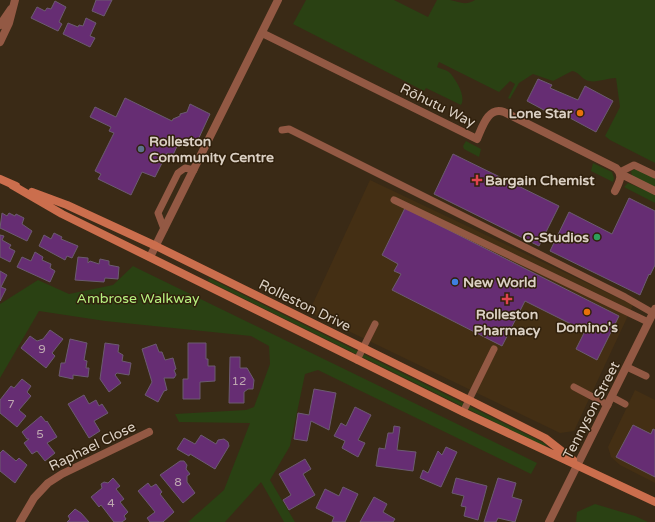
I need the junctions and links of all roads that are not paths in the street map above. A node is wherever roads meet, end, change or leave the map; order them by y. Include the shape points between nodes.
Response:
1 (278, 0) edge
2 (14, 3) edge
3 (0, 25) edge
4 (262, 33) junction
5 (0, 42) edge
6 (282, 130) dead end
7 (477, 139) junction
8 (485, 143) dead end
9 (194, 170) junction
10 (620, 173) junction
11 (655, 175) edge
12 (0, 179) edge
13 (12, 185) junction
14 (615, 191) dead end
15 (655, 191) edge
16 (394, 200) dead end
17 (164, 229) junction
18 (156, 246) junction
19 (150, 257) junction
20 (654, 311) edge
21 (648, 322) junction
22 (375, 324) dead end
23 (363, 347) junction
24 (494, 348) dead end
25 (357, 360) junction
26 (627, 366) junction
27 (646, 376) dead end
28 (574, 388) dead end
29 (469, 400) junction
30 (610, 401) junction
31 (626, 404) dead end
32 (463, 412) junction
33 (149, 432) dead end
34 (578, 464) junction
35 (655, 502) edge
36 (20, 522) edge
37 (549, 522) edge

1 - 4 street
2 - 3 street
2 - 5 street via 9,23
4 - 7 street, Rōhutu Way
4 - 9 street
6 - 20 lane via 289,129
7 - 8 street
7 - 10 street, Rōhutu Way via 488,117 493,112 501,110 613,166
9 - 17 street
9 - 17 lane via 185,168 178,172 158,213
10 - 11 lane via 634,165
10 - 14 street via 620,181
10 - 15 street
12 - 13 main road, Rolleston Drive
13 - 18 main road, Rolleston Drive via 67,205
13 - 19 main road, Rolleston Drive via 62,214
16 - 21 lane
17 - 18 street
18 - 19 street
18 - 23 main road, Rolleston Drive
19 - 25 main road, Rolleston Drive
20 - 21 street, Tennyson Street
21 - 26 street, Tennyson Street
22 - 23 lane
23 - 25 lane
23 - 29 main road, Rolleston Drive
24 - 29 lane
25 - 32 main road, Rolleston Drive
26 - 27 lane
26 - 30 street, Tennyson Street
28 - 30 lane
29 - 32 lane
29 - 34 main road, Rolleston Drive via 545,438
30 - 31 lane
30 - 34 street, Tennyson Street
32 - 34 main road, Rolleston Drive
33 - 36 street, Raphael Close via 48,482 34,498
34 - 35 main road, Rolleston Drive
34 - 37 street, Tennyson Street

